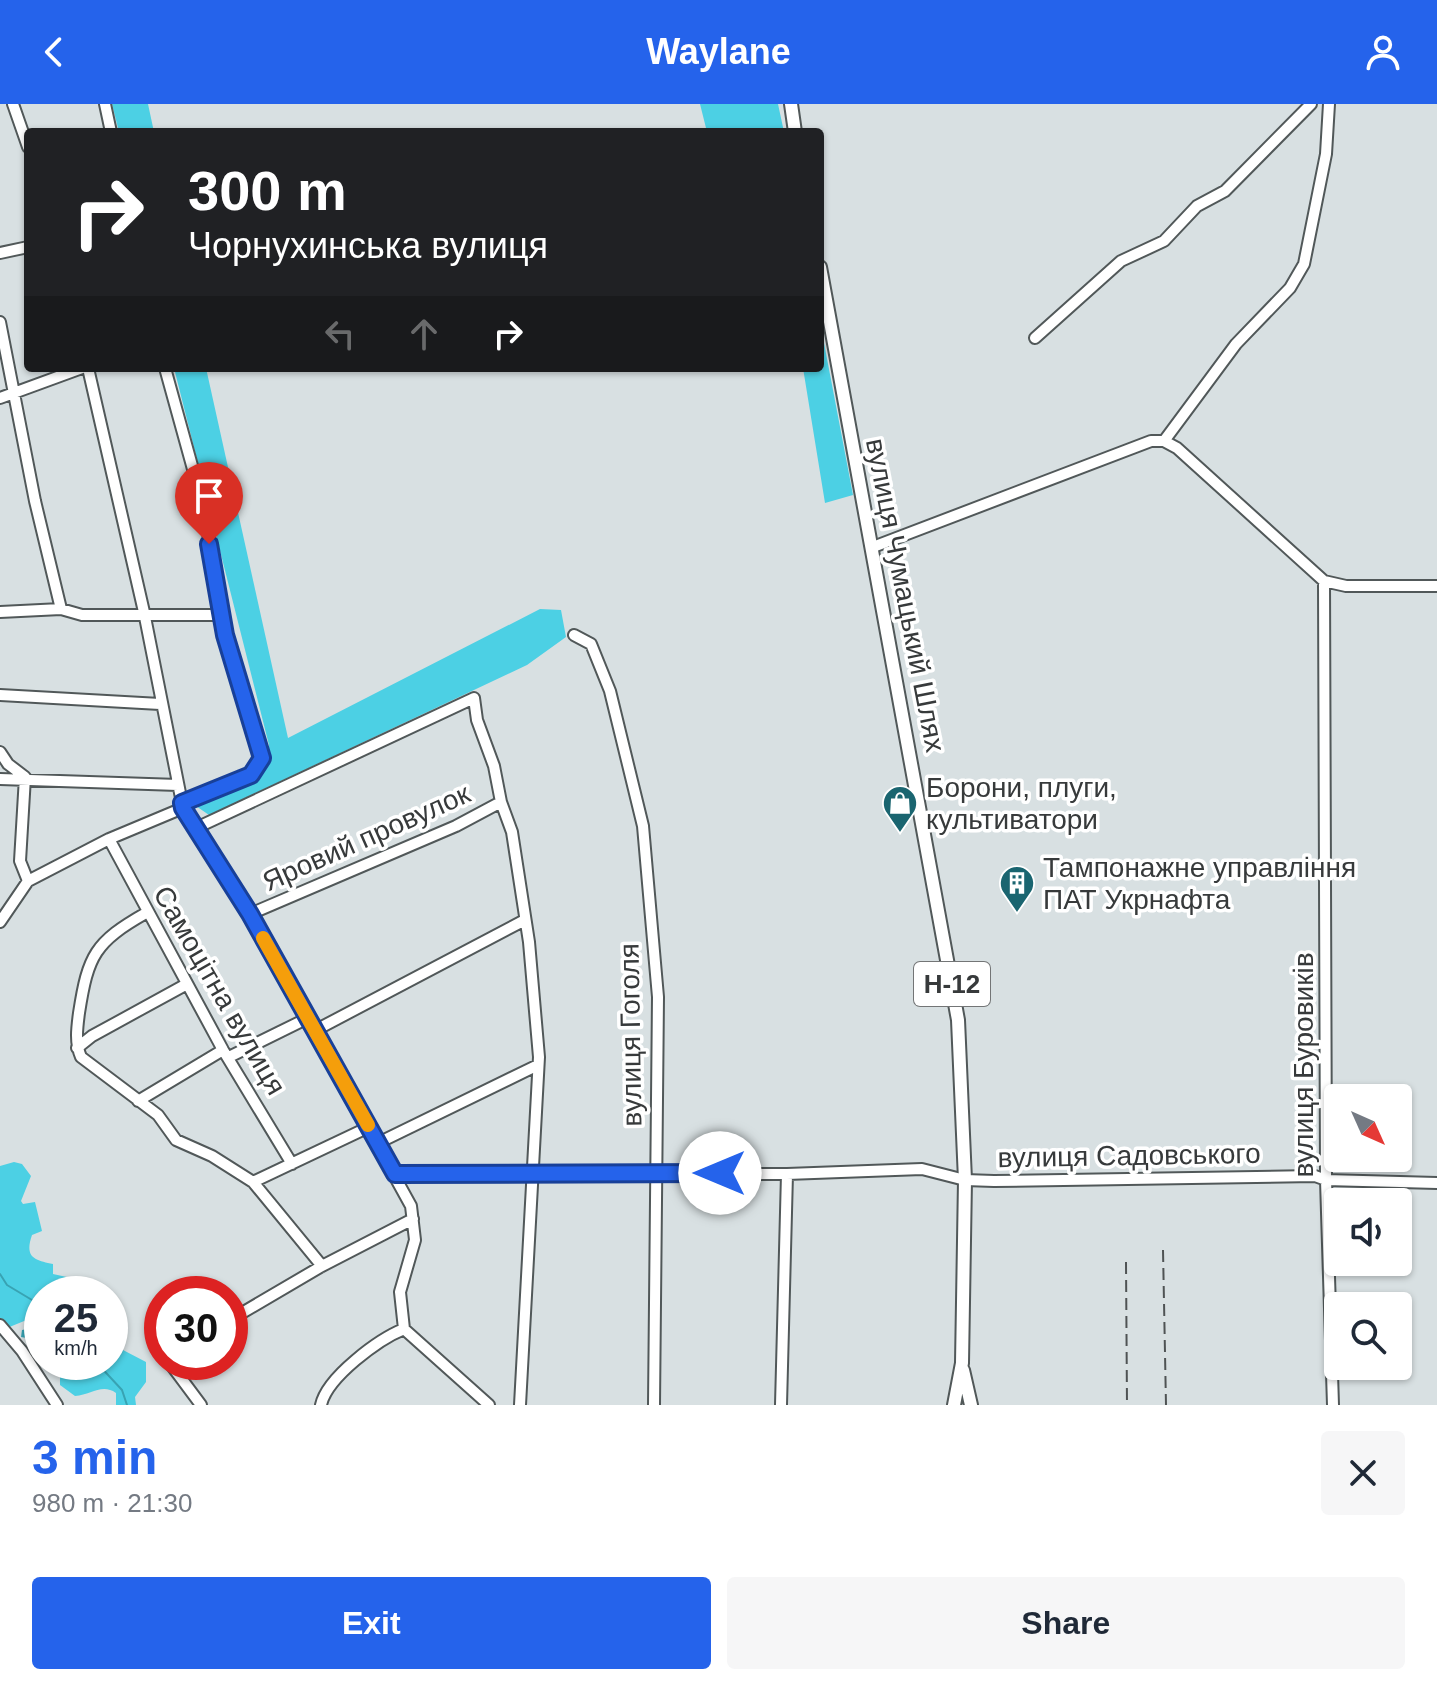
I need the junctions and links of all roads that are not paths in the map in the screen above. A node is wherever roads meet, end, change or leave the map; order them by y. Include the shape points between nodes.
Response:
1 (13, 104) edge
2 (105, 104) edge
3 (791, 104) edge
4 (1311, 104) edge
5 (1329, 104) edge
6 (110, 128) edge
7 (794, 128) edge
8 (24, 136) edge
9 (24, 248) edge
10 (0, 253) edge
11 (824, 288) edge
12 (0, 322) edge
13 (1035, 338) dead end
14 (71, 372) edge
15 (89, 372) edge
16 (166, 372) edge
17 (12, 393) junction
18 (0, 398) edge
19 (1164, 441) junction
20 (873, 547) junction
21 (1324, 581) junction
22 (1437, 586) edge
23 (61, 609) junction
24 (0, 612) edge
25 (144, 612) junction
26 (221, 615) junction
27 (574, 635) dead end
28 (0, 695) edge
29 (160, 704) junction
30 (0, 752) edge
31 (25, 777) junction
32 (0, 779) edge
33 (178, 785) junction
34 (501, 802) junction
35 (183, 806) junction
36 (196, 828) junction
37 (109, 839) junction
38 (28, 881) junction
39 (146, 913) junction
40 (250, 914) junction
41 (525, 920) junction
42 (0, 922) edge
43 (187, 984) junction
44 (306, 1019) junction
45 (314, 1031) junction
46 (77, 1048) junction
47 (226, 1054) junction
48 (538, 1065) junction
49 (138, 1101) junction
50 (369, 1127) junction
51 (378, 1143) junction
52 (292, 1164) junction
53 (532, 1172) junction
54 (656, 1173) junction
55 (395, 1174) junction
56 (787, 1174) junction
57 (965, 1180) junction
58 (1326, 1180) junction
59 (253, 1182) junction
60 (1437, 1183) edge
61 (413, 1219) junction
62 (322, 1266) junction
63 (248, 1310) edge
64 (0, 1325) edge
65 (404, 1329) junction
66 (962, 1363) junction
67 (182, 1380) edge
68 (57, 1405) edge
69 (201, 1405) edge
70 (321, 1405) edge
71 (489, 1405) edge
72 (520, 1405) edge
73 (654, 1405) edge
74 (781, 1405) edge
75 (954, 1405) edge
76 (971, 1405) edge
77 (1333, 1405) edge

1 - 8 street
2 - 6 street
3 - 7 main road
4 - 13 street via 1225,191 1197,206 1164,241 1121,261
5 - 19 street via 1326,154 1304,264
9 - 10 street
11 - 20 main road, вулиця Чумацький Шлях / Н-12
12 - 17 street
14 - 17 street
15 - 25 street
16 - 26 street via 204,509
17 - 18 street
17 - 23 street
19 - 20 street via 1151,441
19 - 21 street
20 - 57 main road, вулиця Чумацький Шлях / Н-12 via 958,1020
21 - 22 street via 1346,586
21 - 58 street, вулиця Буровиків
23 - 24 street
23 - 25 street via 82,615
25 - 26 street
25 - 29 street
26 - 35 street via 261,764 251,775
27 - 54 street, вулиця Гоголя via 591,644 610,691 643,826 658,997
28 - 29 street
29 - 33 street
30 - 31 street
31 - 32 street
31 - 33 street
31 - 38 street via 20,861
33 - 35 street
34 - 36 street via 474,698
34 - 40 street, Яровий провулок
34 - 41 street via 512,832
35 - 36 street
35 - 37 street
36 - 40 street
37 - 38 street
37 - 39 street, Самоцітна вулиця
38 - 42 street
39 - 43 street, Самоцітна вулиця
39 - 46 street via 94,953 82,987
40 - 44 street
41 - 45 street
41 - 48 street
43 - 46 street
43 - 47 street, Самоцітна вулиця
44 - 45 street
44 - 47 street
45 - 50 street
46 - 49 street via 81,1057
47 - 49 street
47 - 52 street, Самоцітна вулиця
48 - 51 street
48 - 53 street
49 - 59 street via 158,1115 176,1140
50 - 51 street
50 - 52 street
51 - 55 street
52 - 59 street
53 - 54 street, вулиця Садовського
53 - 55 street, вулиця Садовського
53 - 72 street
54 - 56 street, вулиця Садовського
54 - 73 street, вулиця Гоголя
55 - 61 street
56 - 57 street, вулиця Садовського via 922,1169
56 - 74 street
57 - 58 street, вулиця Садовського
57 - 66 main road, вулиця Чумацький Шлях / Н-12
58 - 60 street, вулиця Садовського
58 - 77 street, вулиця Буровиків
59 - 62 street
61 - 62 street
61 - 65 street via 415,1240 400,1292
62 - 63 street
64 - 68 street
65 - 70 street via 364,1354 335,1381
65 - 71 street
66 - 75 main road, вулиця Чумацький Шлях / Н-12
66 - 76 main road, вулиця Чумацький Шлях / Н-12
67 - 69 street

